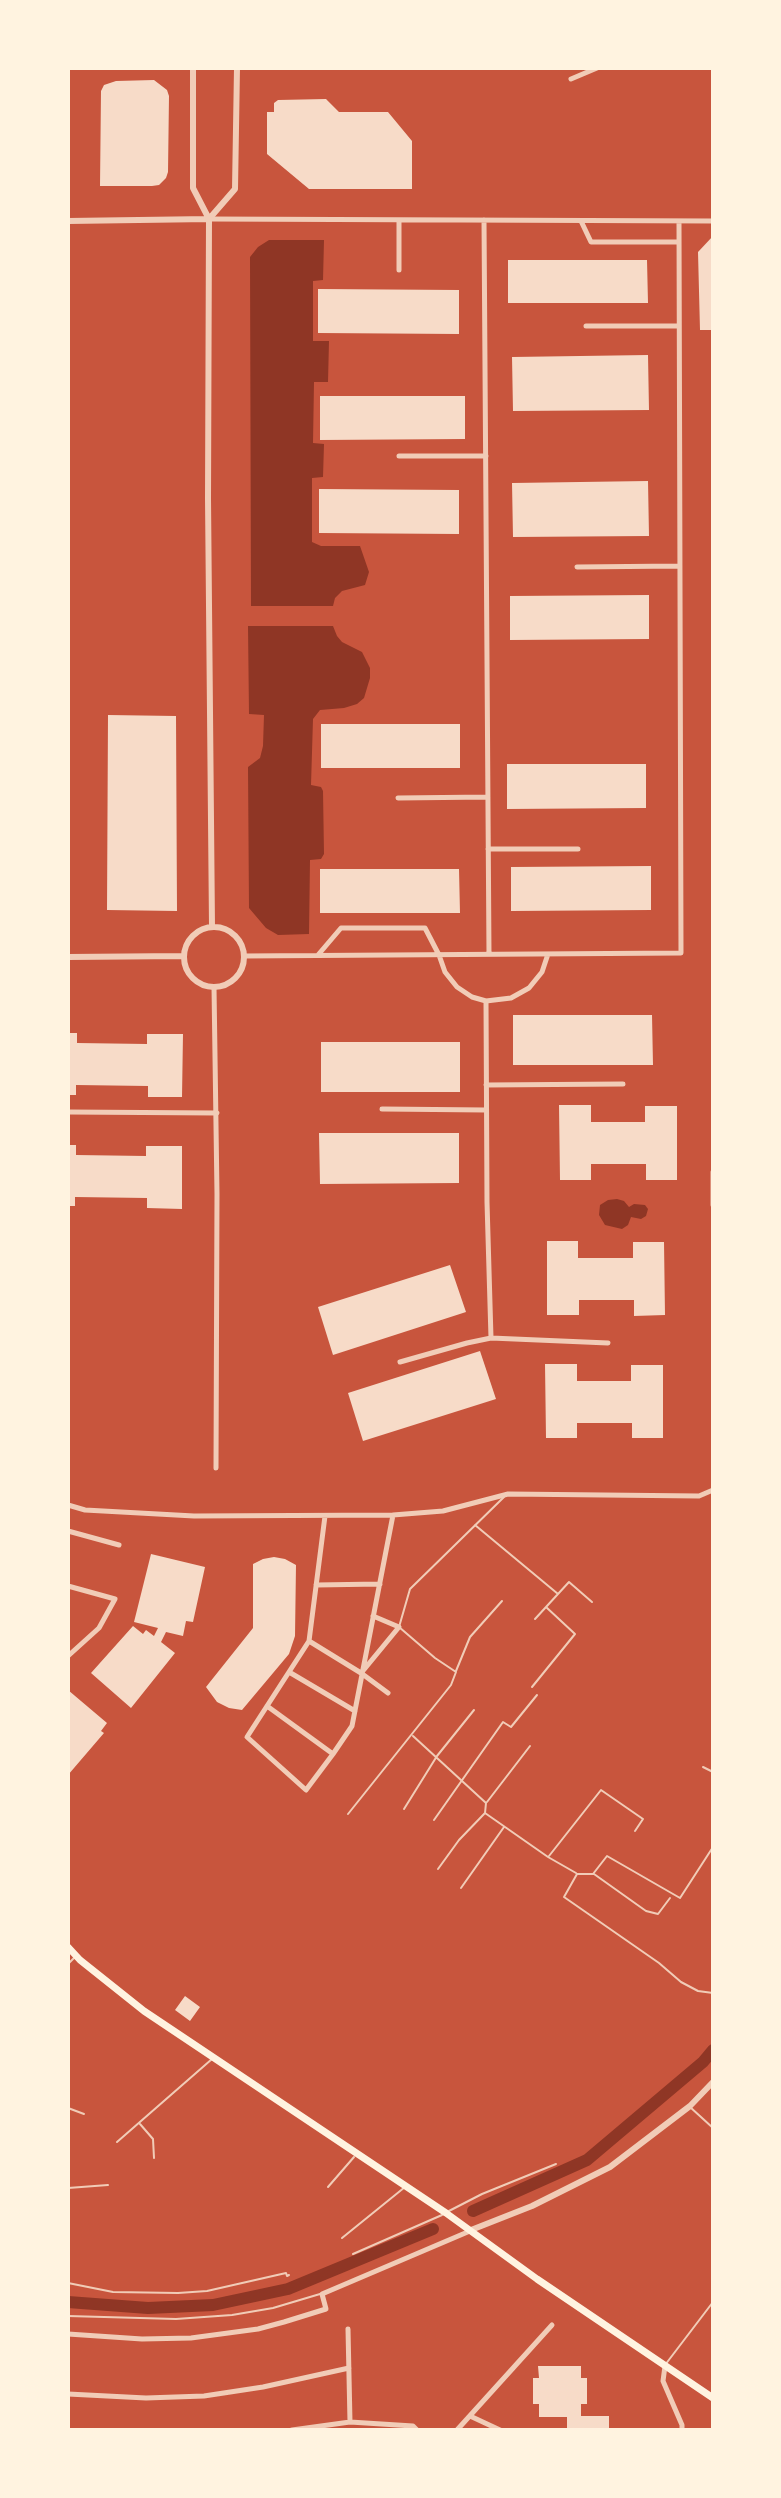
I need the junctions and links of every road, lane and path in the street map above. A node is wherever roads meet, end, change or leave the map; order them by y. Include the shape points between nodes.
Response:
1 (193, 68) edge
2 (237, 68) edge
3 (597, 68) edge
4 (571, 79) dead end
5 (209, 219) junction
6 (399, 220) junction
7 (484, 220) junction
8 (68, 221) edge
9 (581, 221) junction
10 (713, 221) edge
11 (679, 222) junction
12 (679, 242) junction
13 (399, 270) dead end
14 (586, 326) dead end
15 (679, 326) junction
16 (399, 456) dead end
17 (486, 456) junction
18 (679, 566) junction
19 (577, 567) dead end
20 (488, 797) junction
21 (398, 798) dead end
22 (488, 849) junction
23 (578, 849) dead end
24 (212, 927) junction
25 (489, 954) junction
26 (548, 954) junction
27 (439, 955) junction
28 (183, 956) junction
29 (244, 956) junction
30 (318, 956) junction
31 (68, 957) edge
32 (214, 987) junction
33 (486, 1001) junction
34 (623, 1084) dead end
35 (486, 1085) junction
36 (382, 1109) dead end
37 (486, 1110) junction
38 (68, 1112) edge
39 (217, 1113) junction
40 (713, 1172) edge
41 (713, 1205) edge
42 (491, 1338) junction
43 (608, 1343) dead end
44 (400, 1362) dead end
45 (216, 1468) dead end
46 (713, 1490) edge
47 (508, 1494) junction
48 (68, 1505) edge
49 (393, 1515) junction
50 (325, 1516) junction
51 (474, 1524) junction
52 (68, 1531) edge
53 (119, 1545) dead end
54 (380, 1584) junction
55 (316, 1585) junction
56 (68, 1586) edge
57 (558, 1594) junction
58 (502, 1601) dead end
59 (592, 1602) dead end
60 (546, 1607) junction
61 (373, 1616) junction
62 (535, 1619) dead end
63 (399, 1627) junction
64 (309, 1641) junction
65 (68, 1656) edge
66 (289, 1672) junction
67 (456, 1672) junction
68 (361, 1673) junction
69 (532, 1687) dead end
70 (388, 1693) dead end
71 (537, 1695) dead end
72 (267, 1706) junction
73 (474, 1710) dead end
74 (355, 1711) junction
75 (412, 1735) junction
76 (530, 1746) dead end
77 (333, 1754) junction
78 (437, 1756) junction
79 (703, 1767) dead end
80 (713, 1772) edge
81 (462, 1779) junction
82 (486, 1803) junction
83 (404, 1809) dead end
84 (485, 1813) junction
85 (348, 1814) dead end
86 (434, 1820) dead end
87 (505, 1826) junction
88 (635, 1831) dead end
89 (713, 1847) edge
90 (548, 1857) junction
91 (438, 1869) dead end
92 (577, 1874) junction
93 (593, 1874) junction
94 (461, 1888) dead end
95 (670, 1898) dead end
96 (68, 1947) edge
97 (76, 1956) junction
98 (68, 1964) edge
99 (713, 1993) edge
100 (214, 2057) junction
101 (713, 2082) edge
102 (690, 2106) junction
103 (68, 2108) edge
104 (84, 2114) dead end
105 (139, 2123) junction
106 (713, 2128) edge
107 (117, 2142) dead end
108 (358, 2153) junction
109 (154, 2158) dead end
110 (556, 2164) dead end
111 (108, 2185) dead end
112 (328, 2187) dead end
113 (406, 2187) junction
114 (68, 2188) edge
115 (446, 2213) junction
116 (471, 2230) junction
117 (342, 2238) dead end
118 (353, 2254) dead end
119 (289, 2275) dead end
120 (68, 2283) edge
121 (322, 2294) junction
122 (713, 2302) edge
123 (68, 2316) edge
124 (552, 2325) dead end
125 (348, 2329) dead end
126 (68, 2334) edge
127 (665, 2366) junction
128 (349, 2368) junction
129 (68, 2394) edge
130 (713, 2398) edge
131 (470, 2416) junction
132 (350, 2422) junction
133 (292, 2430) edge
134 (417, 2430) edge
135 (457, 2430) edge
136 (500, 2430) edge
137 (682, 2430) edge

1 - 5 street via 193,188
2 - 5 street via 235,189
3 - 4 street
5 - 6 street
5 - 8 street
5 - 24 street
6 - 7 street
6 - 13 street
7 - 9 street
7 - 17 street
9 - 11 street
9 - 12 street via 591,242
10 - 11 street
11 - 12 street
12 - 15 street
14 - 15 street
15 - 18 street
16 - 17 street
17 - 20 street
18 - 19 street
18 - 26 street via 681,953
20 - 21 street
20 - 22 street
22 - 23 street
22 - 25 street
24 - 28 street via 192,936
24 - 29 street via 230,932
25 - 26 street
25 - 27 street
26 - 33 street via 529,988 511,998
27 - 30 street
27 - 30 street via 425,928 341,928
27 - 33 street via 457,987
28 - 31 street
28 - 32 street via 192,978
29 - 30 street
29 - 32 street via 236,978
32 - 39 street
33 - 35 street
34 - 35 street
35 - 37 street
36 - 37 street
37 - 42 street
38 - 39 street
39 - 45 street
40 - 41 street
42 - 43 street
42 - 44 street
46 - 47 street via 699,1496
47 - 49 street via 443,1511
47 - 51 lane
48 - 50 street via 134,1514
49 - 50 street
49 - 54 street
50 - 55 street
51 - 57 lane
51 - 63 lane via 410,1589
52 - 53 street
54 - 55 street
54 - 61 street
55 - 64 street
56 - 65 street via 115,1599 99,1628
57 - 59 lane via 569,1582
57 - 60 lane
58 - 67 lane via 470,1637
60 - 62 lane
60 - 69 lane via 575,1634
61 - 63 street
61 - 68 street
63 - 67 lane
63 - 68 street
64 - 66 street
64 - 68 street
66 - 72 street
66 - 74 street
67 - 75 lane
68 - 70 street
68 - 74 street
71 - 81 lane via 511,1727 503,1722
72 - 77 street
72 - 77 street via 247,1737 306,1790
73 - 78 lane
74 - 77 street via 352,1726
75 - 78 lane
75 - 85 lane
76 - 82 lane
78 - 81 lane
78 - 83 lane
79 - 80 lane
81 - 82 lane
81 - 86 lane
82 - 84 lane
84 - 87 lane
84 - 91 lane
87 - 90 lane
87 - 94 lane
88 - 90 lane via 643,1819 601,1790
89 - 93 lane via 680,1898 607,1856
90 - 92 lane
92 - 93 lane
92 - 99 lane via 564,1897 681,1982
93 - 95 lane via 646,1911 658,1914
96 - 97 main road
97 - 98 lane
97 - 100 main road via 144,2011
100 - 105 lane
100 - 108 main road
101 - 102 street
102 - 106 lane
102 - 116 street via 610,2167
103 - 104 lane
105 - 107 lane
105 - 109 lane via 153,2139
108 - 112 lane
108 - 113 main road
110 - 115 lane
111 - 114 lane
113 - 115 main road
113 - 117 lane
115 - 116 main road
115 - 118 lane
116 - 121 street
116 - 127 main road
119 - 120 lane via 178,2293 113,2292
121 - 123 lane via 232,2315
121 - 126 street via 326,2309 258,2329 191,2338
122 - 127 lane
124 - 131 street
125 - 128 street
127 - 130 main road
127 - 137 street via 663,2381
128 - 129 street via 204,2396
128 - 132 street
131 - 135 street
131 - 136 street
132 - 133 street
132 - 134 street

